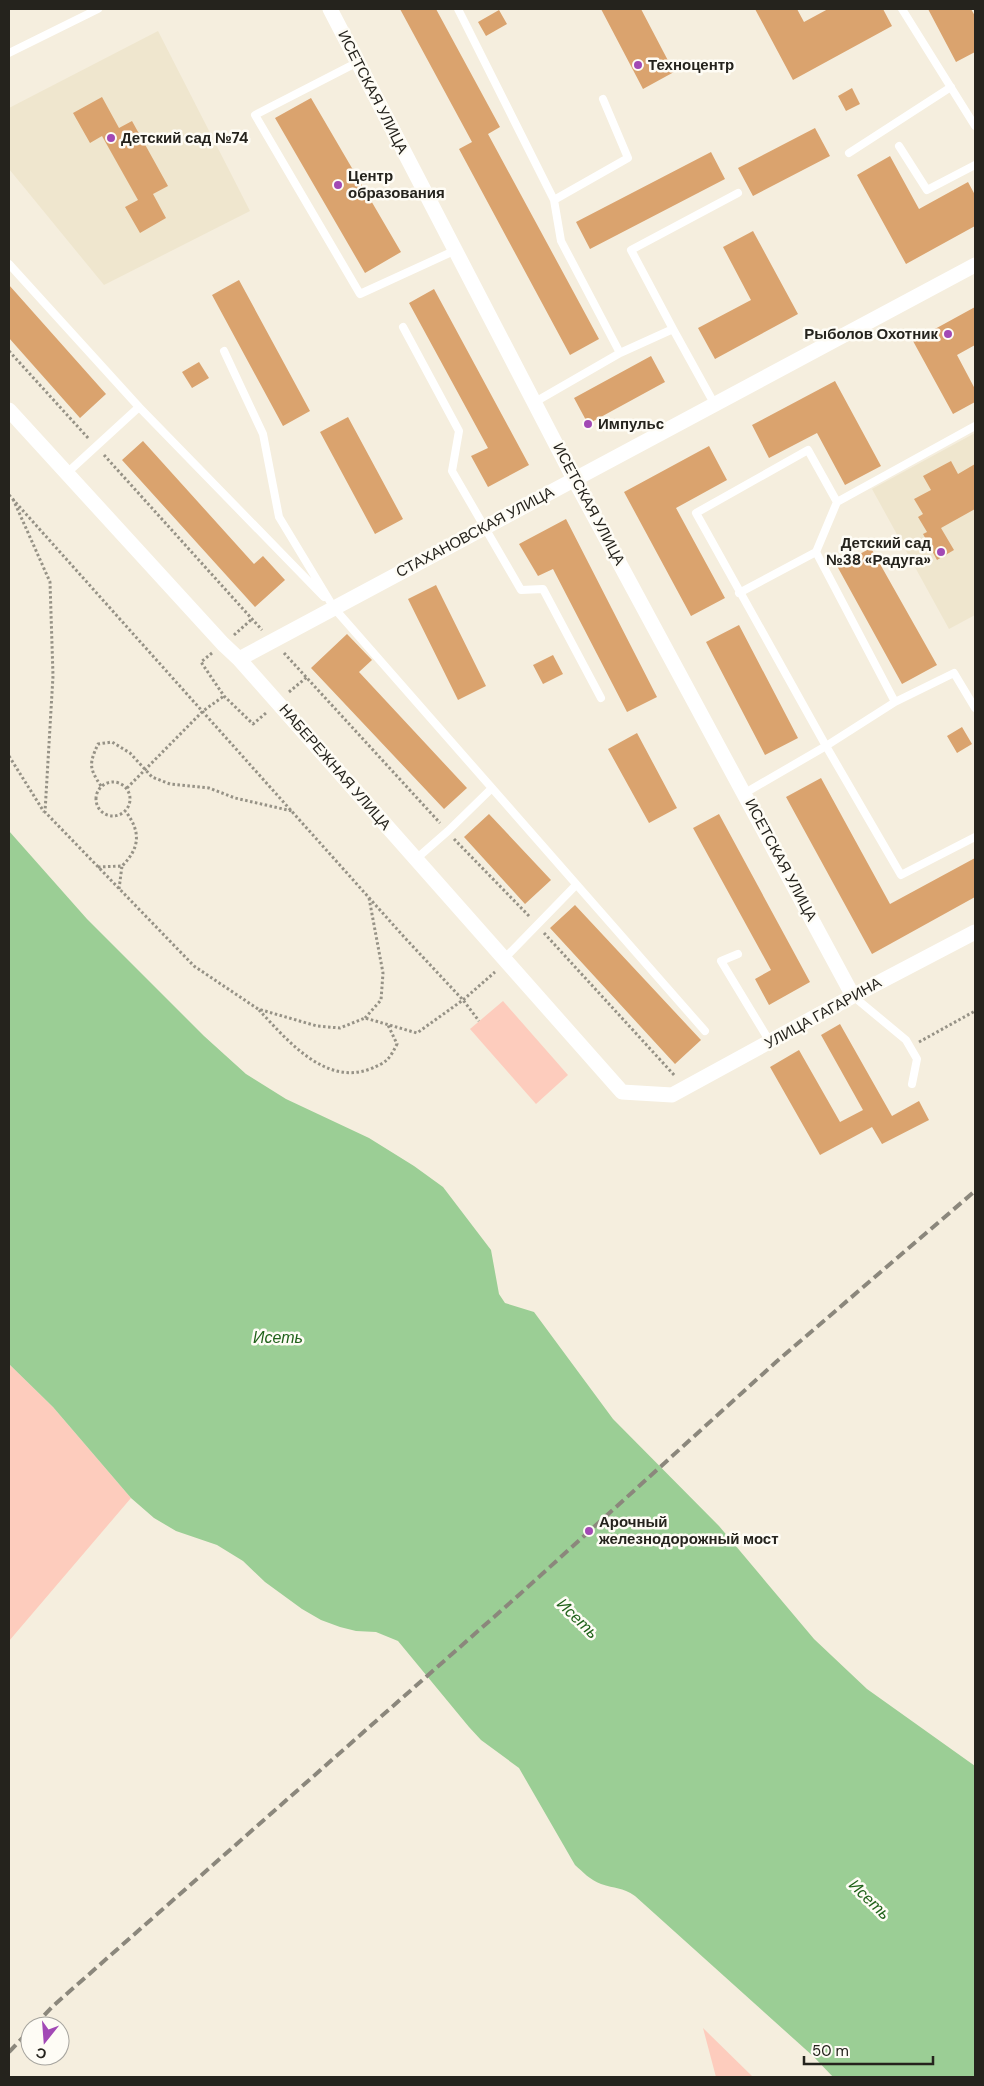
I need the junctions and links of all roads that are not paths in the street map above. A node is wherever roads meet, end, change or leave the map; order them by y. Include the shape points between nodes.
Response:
1 (98, 9) edge
2 (330, 9) edge
3 (458, 9) edge
4 (902, 9) edge
5 (9, 53) edge
6 (358, 62) junction
7 (951, 87) junction
8 (603, 99) dead end
9 (975, 126) edge
10 (899, 146) dead end
11 (849, 153) dead end
12 (975, 165) edge
13 (738, 193) dead end
14 (554, 200) junction
15 (456, 250) junction
16 (9, 264) edge
17 (975, 265) edge
18 (402, 327) dead end
19 (673, 329) junction
20 (224, 351) dead end
21 (620, 353) junction
22 (535, 402) junction
23 (715, 405) junction
24 (139, 407) junction
25 (9, 410) edge
26 (975, 426) edge
27 (67, 473) junction
28 (574, 478) junction
29 (836, 502) junction
30 (485, 526) junction
31 (816, 552) junction
32 (739, 593) junction
33 (334, 608) junction
34 (239, 659) junction
35 (601, 698) dead end
36 (895, 702) junction
37 (975, 708) edge
38 (826, 746) junction
39 (492, 788) junction
40 (745, 793) junction
41 (975, 837) edge
42 (416, 859) junction
43 (576, 885) junction
44 (975, 932) edge
45 (738, 954) dead end
46 (505, 960) junction
47 (853, 996) junction
48 (705, 1031) dead end
49 (770, 1042) junction
50 (912, 1084) dead end
51 (672, 1095) joint

1 - 5 lane
2 - 6 street, ИСЕТСКАЯ УЛИЦА
3 - 14 lane
4 - 7 lane
6 - 15 street, ИСЕТСКАЯ УЛИЦА
6 - 15 lane via 255,115 360,294
7 - 9 lane
7 - 11 lane
8 - 14 lane via 628,158
10 - 12 lane via 927,190
13 - 19 lane via 631,250
14 - 21 lane via 561,241
15 - 22 street, ИСЕТСКАЯ УЛИЦА
16 - 24 lane
17 - 23 street, СТАХАНОВСКАЯ УЛИЦА
18 - 30 lane via 459,431 452,471
19 - 21 lane
19 - 23 lane
20 - 33 lane via 263,434 278,517
21 - 22 lane
22 - 28 street, ИСЕТСКАЯ УЛИЦА
23 - 28 street, СТАХАНОВСКАЯ УЛИЦА
24 - 27 lane
24 - 33 lane
25 - 27 street, НАБЕРЕЖНАЯ УЛИЦА
26 - 29 lane
27 - 34 street, НАБЕРЕЖНАЯ УЛИЦА
28 - 30 street, СТАХАНОВСКАЯ УЛИЦА
28 - 40 street, ИСЕТСКАЯ УЛИЦА
29 - 31 lane
29 - 32 lane via 808,450 696,514
30 - 33 street, СТАХАНОВСКАЯ УЛИЦА
30 - 35 lane via 521,590 543,589
31 - 32 lane
31 - 36 lane
32 - 38 lane
33 - 34 street, СТАХАНОВСКАЯ УЛИЦА
33 - 39 lane
34 - 42 street, НАБЕРЕЖНАЯ УЛИЦА
36 - 37 lane via 954,673
36 - 38 lane
38 - 40 lane
38 - 41 lane via 901,875
39 - 42 lane
39 - 43 lane
40 - 47 street, ИСЕТСКАЯ УЛИЦА
42 - 46 street, НАБЕРЕЖНАЯ УЛИЦА
43 - 46 lane
43 - 48 lane
44 - 47 street, УЛИЦА ГАГАРИНА
45 - 49 lane via 721,961
46 - 51 street, НАБЕРЕЖНАЯ УЛИЦА via 622,1092
47 - 49 street, УЛИЦА ГАГАРИНА
47 - 50 lane via 906,1040 917,1059
49 - 51 street, УЛИЦА ГАГАРИНА

